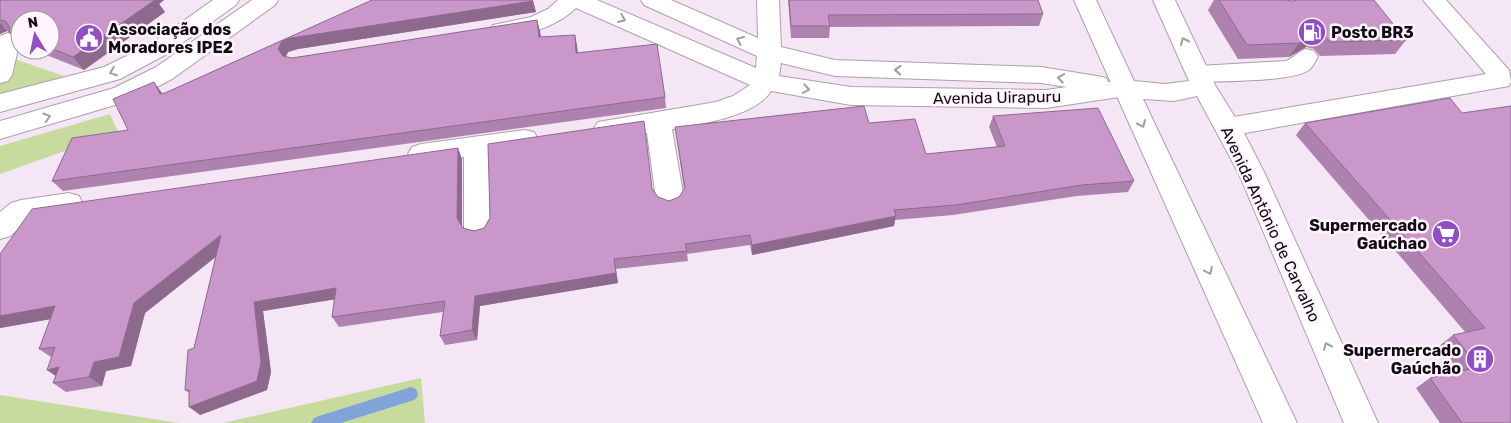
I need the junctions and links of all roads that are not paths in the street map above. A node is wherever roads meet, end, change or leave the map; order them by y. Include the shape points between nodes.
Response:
1 (228, 0) edge
2 (267, 0) edge
3 (571, 0) edge
4 (578, 0) edge
5 (652, 0) edge
6 (768, 0) edge
7 (1084, 0) edge
8 (1164, 0) edge
9 (1434, 0) edge
10 (484, 32) edge
11 (8, 41) edge
12 (768, 52) junction
13 (1306, 57) edge
14 (0, 74) edge
15 (1201, 80) junction
16 (766, 82) junction
17 (1126, 88) junction
18 (0, 103) edge
19 (658, 122) junction
20 (1228, 127) junction
21 (0, 130) edge
22 (582, 132) edge
23 (553, 136) edge
24 (477, 146) junction
25 (399, 157) edge
26 (670, 199) edge
27 (97, 200) edge
28 (0, 228) edge
29 (478, 228) edge
30 (1280, 423) edge
31 (1361, 423) edge

1 -> 18 street via 158,50 112,73
21 -> 2 street via 123,94 164,72
3 - 10 street via 560,13 549,19
4 -> 16 street, Avenida Uirapuru
12 -> 5 street, Avenida Uirapuru
6 - 12 street
7 - 17 street
15 -> 8 street, Avenida Antônio de Carvalho
9 - 20 street via 1498,72 1500,80
11 - 14 street
12 - 16 street
17 -> 12 street, Avenida Uirapuru via 1040,75 835,68
13 - 15 street via 1301,64 1288,69
15 - 17 street via 1180,93
15 - 20 street, Avenida Antônio de Carvalho
16 -> 17 street, Avenida Uirapuru via 861,96 1046,99
16 - 19 street via 751,99 727,110
17 -> 30 street
19 - 22 street
19 - 26 street
31 -> 20 street, Avenida Antônio de Carvalho via 1256,183
23 - 24 street
24 - 25 street
24 - 29 street
27 - 28 street via 20,211

